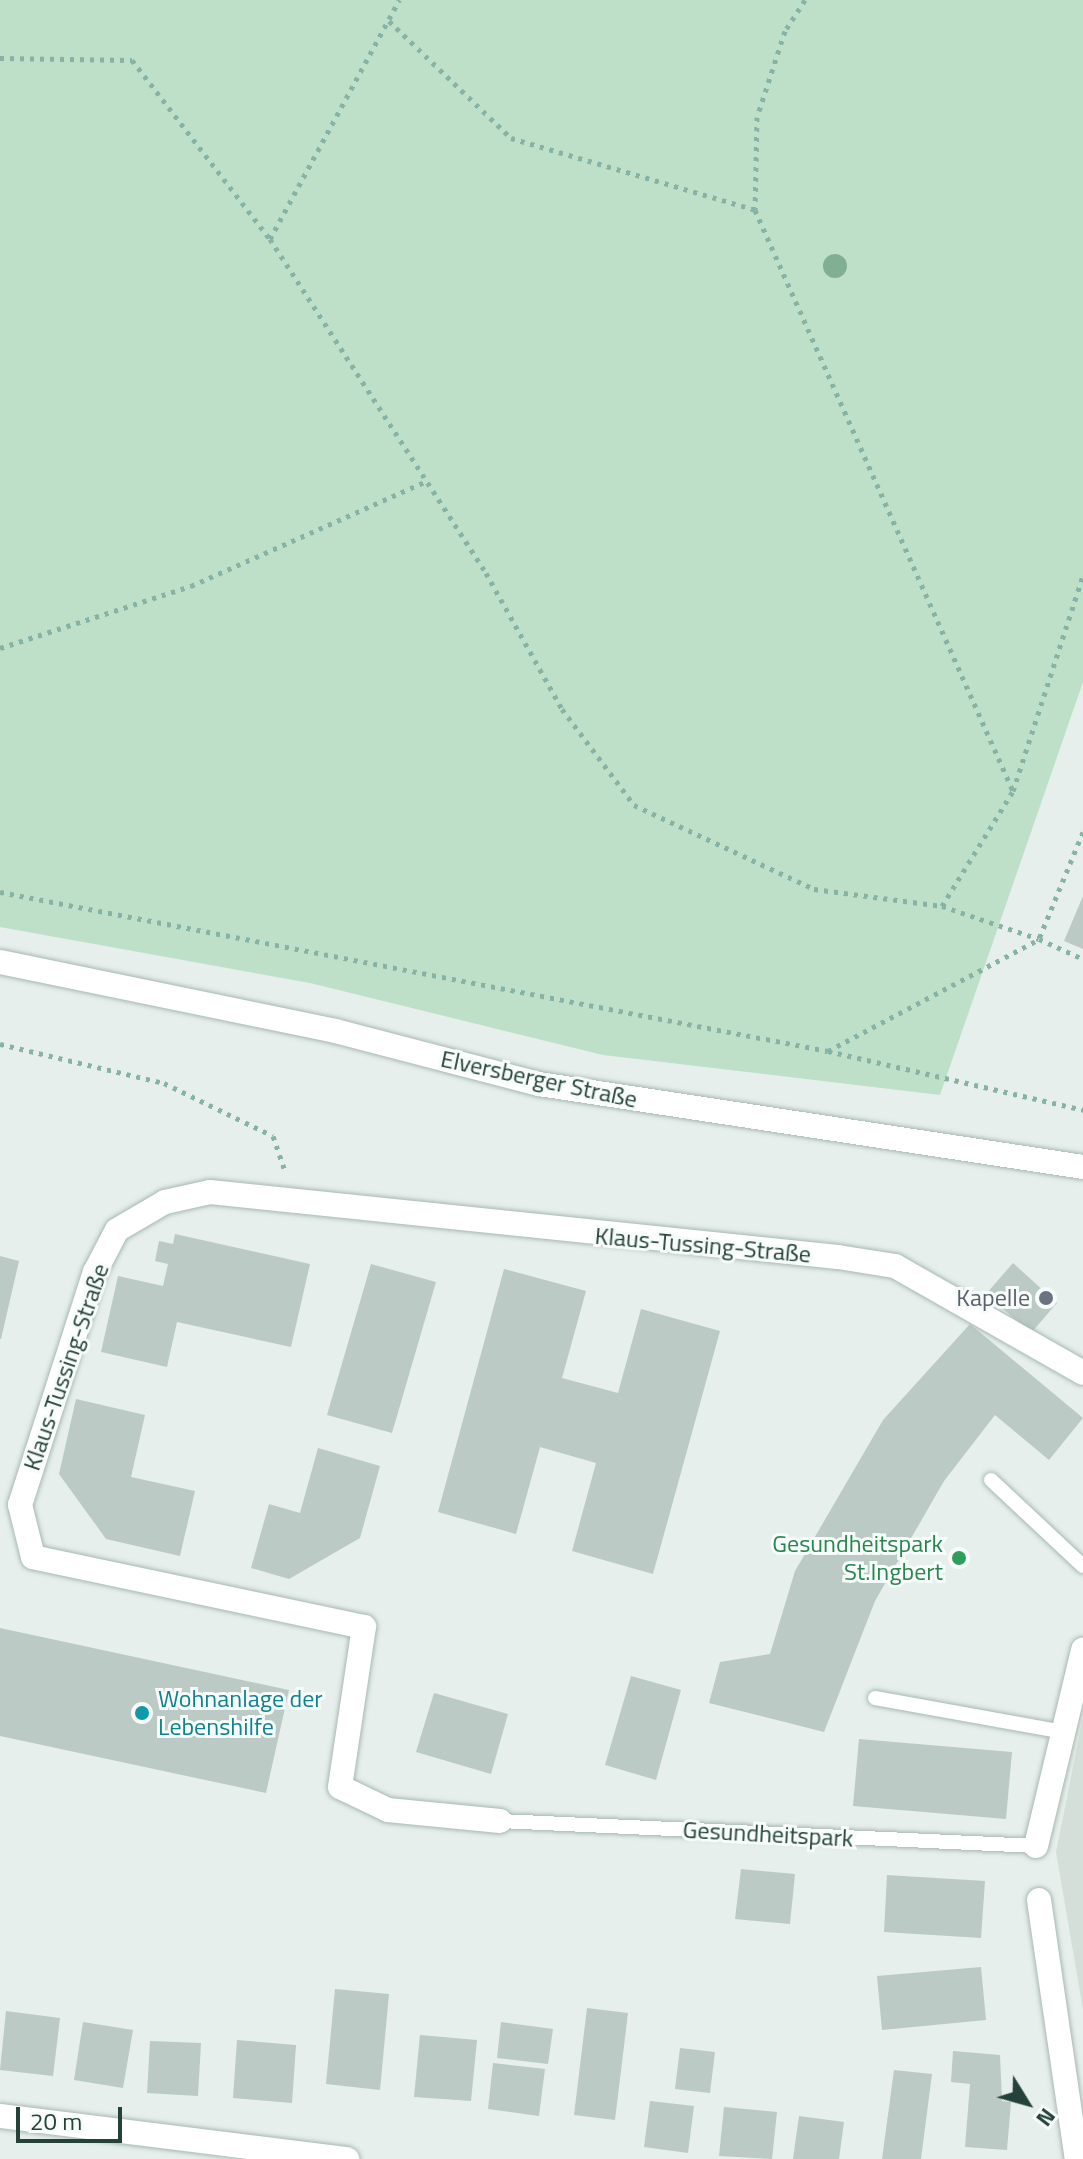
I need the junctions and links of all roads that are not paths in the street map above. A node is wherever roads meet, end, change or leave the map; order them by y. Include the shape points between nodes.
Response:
1 (0, 962) edge
2 (1083, 1167) edge
3 (1083, 1373) edge
4 (991, 1480) dead end
5 (1083, 1566) edge
6 (1083, 1650) edge
7 (875, 1698) dead end
8 (1059, 1731) junction
9 (500, 1821) joint
10 (1036, 1846) joint
11 (1039, 1900) dead end
12 (0, 2116) edge
13 (183, 2149) edge
14 (347, 2159) edge
15 (1077, 2159) edge

1 - 2 street, Elversberger Straße via 335,1031 539,1084
3 - 9 street, Klaus-Tussing-Straße via 895,1266 210,1192 165,1202 117,1230 95,1272 20,1505 33,1557 364,1627 340,1787 388,1810
4 - 5 lane
6 - 8 street
7 - 8 lane
8 - 10 street
9 - 10 lane, Gesundheitspark
11 - 15 street
12 - 13 street
13 - 14 street

